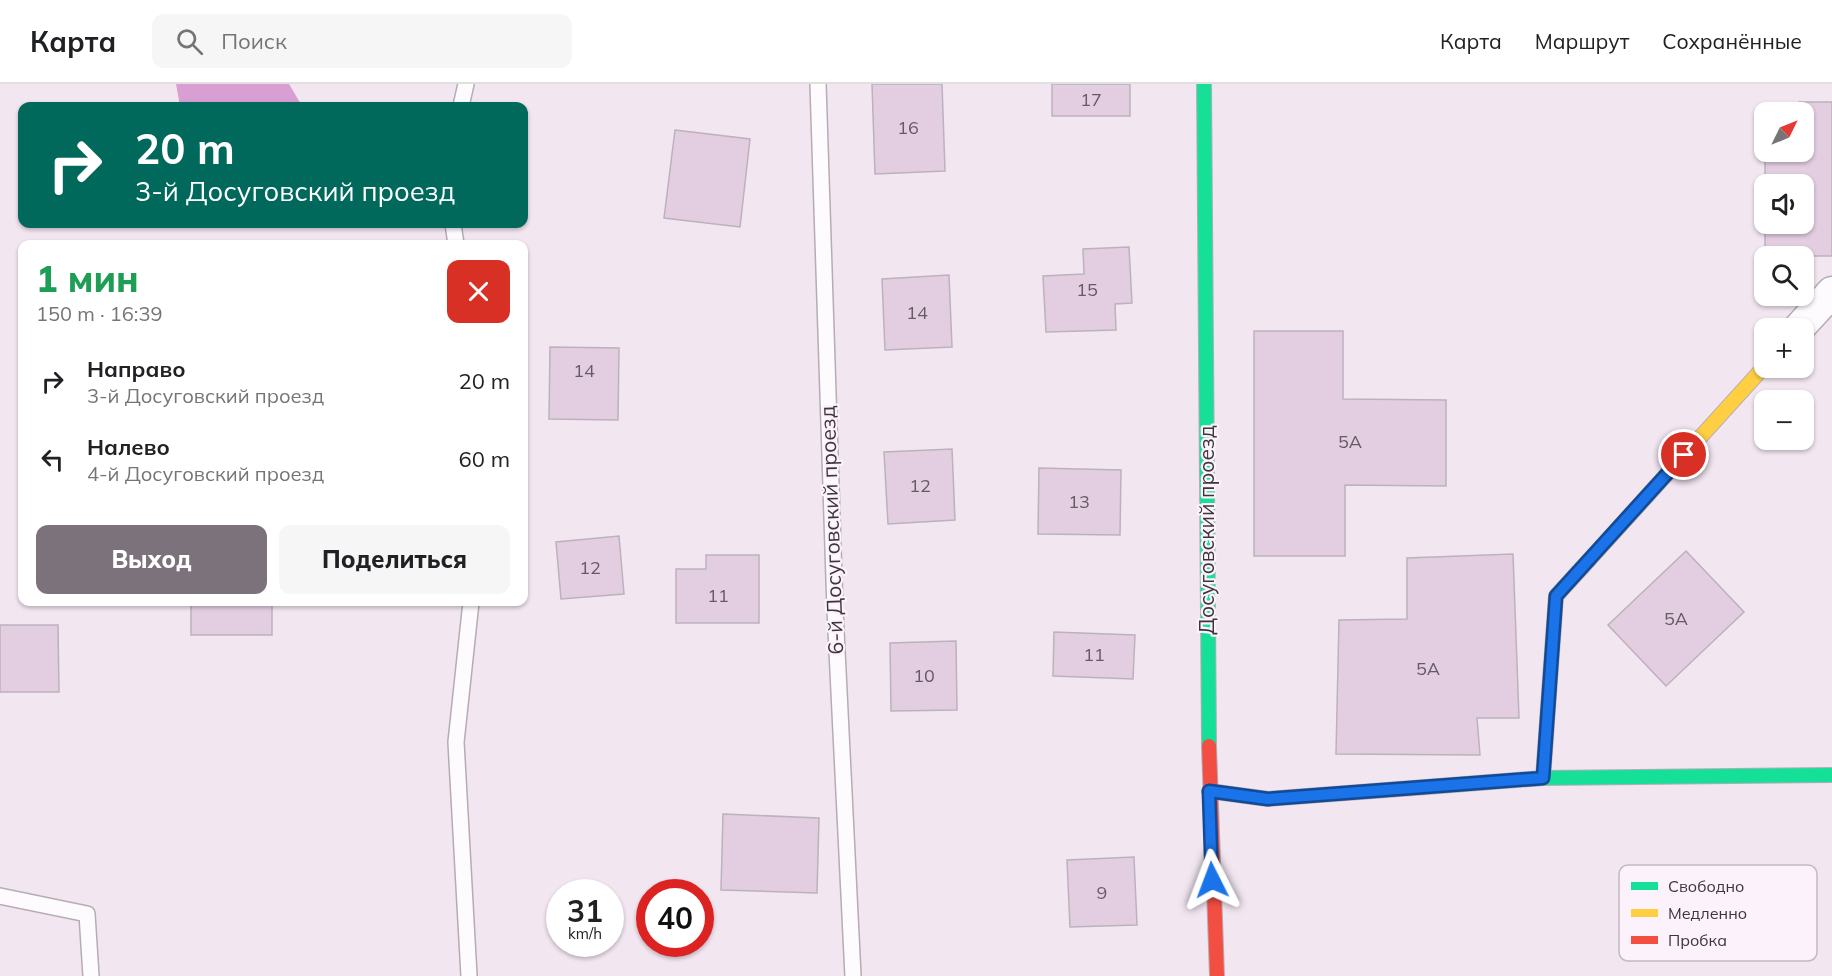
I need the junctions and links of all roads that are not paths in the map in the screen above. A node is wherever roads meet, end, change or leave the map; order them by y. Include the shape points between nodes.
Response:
1 (466, 84) edge
2 (818, 84) edge
3 (1204, 84) edge
4 (462, 102) edge
5 (1832, 292) edge
6 (1808, 318) edge
7 (1754, 378) edge
8 (471, 606) edge
9 (1832, 775) edge
10 (1543, 778) junction
11 (1209, 791) junction
12 (0, 896) edge
13 (91, 976) edge
14 (469, 976) edge
15 (853, 976) edge
16 (1217, 976) edge

1 - 4 lane
2 - 15 lane, 6-й Досуговский проезд via 834,610
3 - 11 street, Досуговский проезд
5 - 6 street
7 - 10 street via 1556,596
8 - 14 lane via 456,742
9 - 10 street
10 - 11 street via 1268,799
11 - 16 street, Досуговский проезд
12 - 13 lane via 87,914

